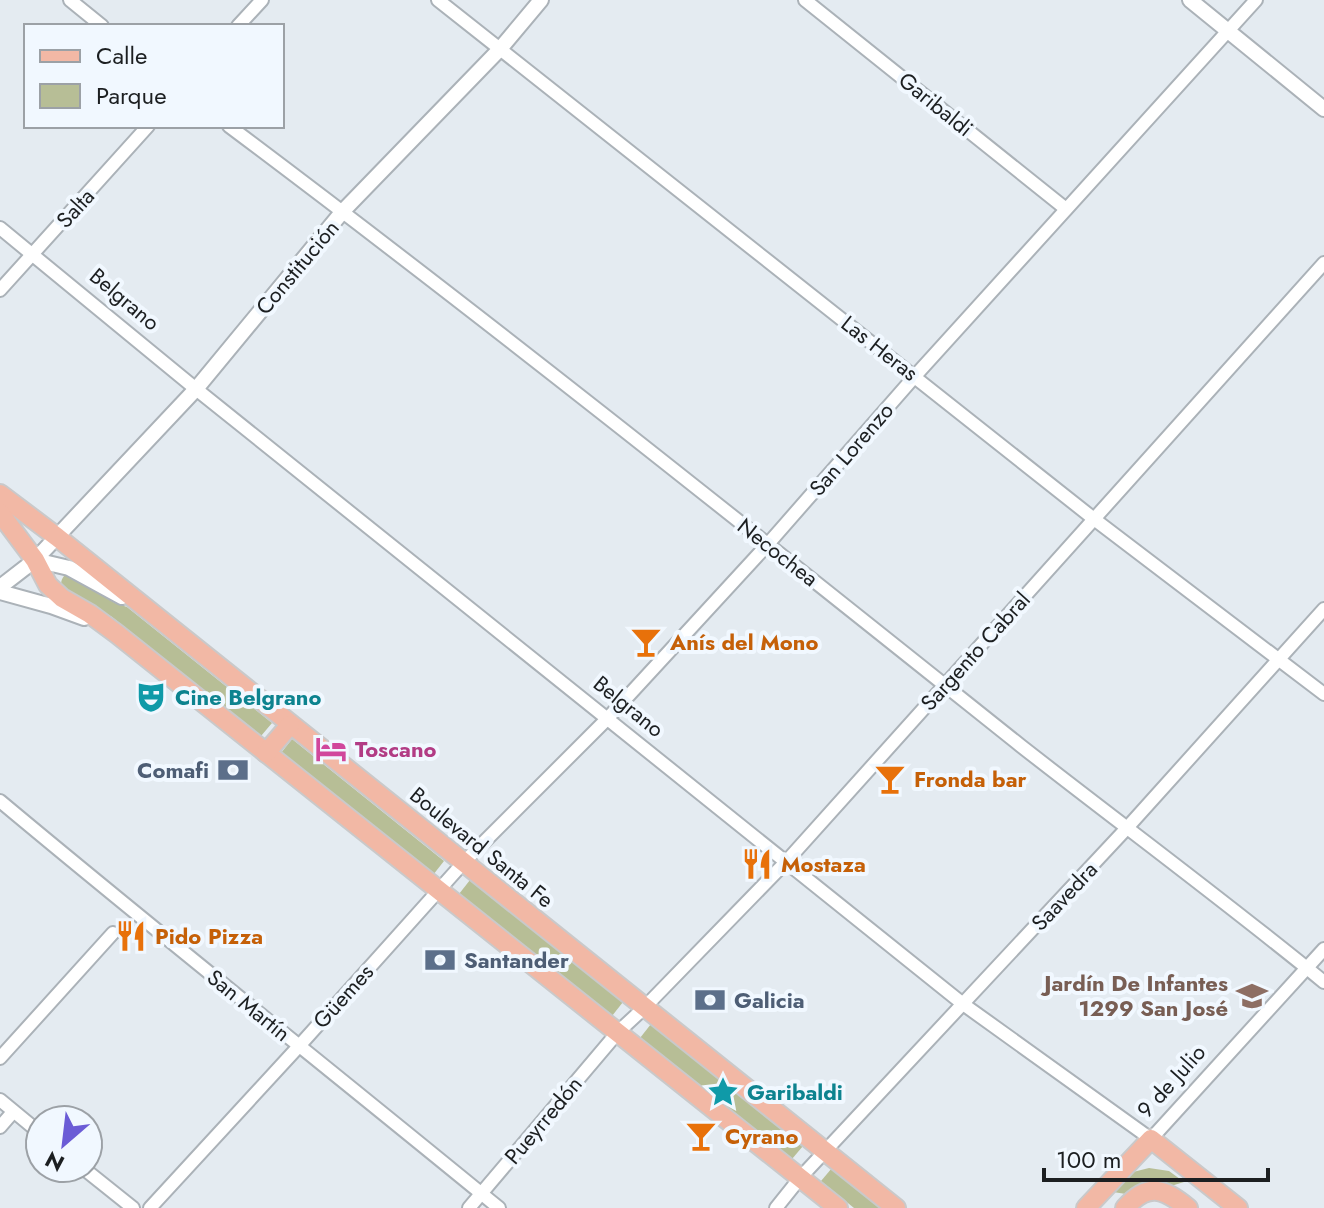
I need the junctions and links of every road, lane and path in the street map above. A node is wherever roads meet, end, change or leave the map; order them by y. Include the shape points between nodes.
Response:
1 (70, 0) edge
2 (262, 0) edge
3 (438, 0) edge
4 (541, 0) edge
5 (805, 0) edge
6 (1190, 0) edge
7 (1256, 0) edge
8 (100, 24) edge
9 (240, 24) edge
10 (1229, 30) junction
11 (500, 49) junction
12 (1324, 109) edge
13 (146, 128) edge
14 (232, 128) edge
15 (1066, 209) junction
16 (343, 211) junction
17 (0, 228) edge
18 (33, 255) junction
19 (1324, 263) edge
20 (0, 290) edge
21 (915, 376) junction
22 (196, 389) junction
23 (0, 494) edge
24 (0, 513) edge
25 (1094, 519) junction
26 (57, 537) junction
27 (768, 544) junction
28 (35, 560) junction
29 (0, 589) edge
30 (1324, 609) edge
31 (157, 618) junction
32 (106, 626) junction
33 (1279, 659) junction
34 (945, 685) junction
35 (1324, 694) edge
36 (607, 719) junction
37 (290, 725) junction
38 (266, 753) junction
39 (0, 801) edge
40 (1126, 829) junction
41 (464, 862) junction
42 (785, 863) junction
43 (438, 890) junction
44 (113, 933) dead end
45 (1324, 949) edge
46 (1306, 968) junction
47 (1324, 982) edge
48 (963, 1004) junction
49 (644, 1008) junction
50 (618, 1032) junction
51 (300, 1045) junction
52 (0, 1058) edge
53 (0, 1100) edge
54 (13, 1112) junction
55 (24, 1121) edge
56 (0, 1127) edge
57 (1151, 1139) junction
58 (825, 1152) junction
59 (800, 1178) junction
60 (103, 1184) edge
61 (481, 1194) junction
62 (133, 1208) edge
63 (150, 1208) edge
64 (469, 1208) edge
65 (499, 1208) edge
66 (776, 1208) edge
67 (838, 1208) edge
68 (896, 1208) edge
69 (1086, 1208) edge
70 (1125, 1208) edge
71 (1188, 1208) edge
72 (1238, 1208) edge

1 - 8 street
2 - 9 street
3 - 11 street, Las Heras
4 - 11 street, Constitución
5 - 15 street, Garibaldi
6 - 10 street
7 - 10 street, San Lorenzo
10 - 12 street
10 - 15 street, San Lorenzo
11 - 16 street, Constitución
11 - 21 street, Las Heras
13 - 18 street, Salta
14 - 16 street, Necochea
15 - 21 street, San Lorenzo
16 - 22 street, Constitución
16 - 27 street, Necochea
17 - 18 street, Belgrano
18 - 20 street, Salta
18 - 22 street, Belgrano
19 - 25 street, Sargento Cabral
21 - 25 street, Las Heras
21 - 27 street, San Lorenzo
22 - 26 street, Constitución
22 - 36 street, Belgrano
23 - 26 main road, Boulevard Santa Fe
24 - 28 main road
25 - 33 street, Las Heras
25 - 34 street, Sargento Cabral
26 - 28 street, Constitución
26 - 31 main road, Boulevard Santa Fe
27 - 34 street, Necochea
27 - 36 street, San Lorenzo
28 - 29 street, Constitución
28 - 31 street via 86,576
28 - 32 main road via 48,585
29 - 32 street
30 - 33 street, Saavedra
31 - 37 main road, Boulevard Santa Fe
32 - 38 main road
33 - 35 street, Las Heras
33 - 40 street, Saavedra
34 - 40 street, Necochea
34 - 42 street, Sargento Cabral
36 - 41 street, San Lorenzo
36 - 42 street, Belgrano
37 - 38 main road
37 - 41 main road, Boulevard Santa Fe
38 - 43 main road
39 - 51 street, San Martín
40 - 46 street, Necochea
40 - 48 street, Saavedra
41 - 43 street, San Lorenzo
41 - 49 main road, Boulevard Santa Fe
42 - 48 street, Belgrano
42 - 49 street, Sargento Cabral
43 - 50 main road
43 - 51 street, Güemes
44 - 52 street
45 - 46 street, 9 de Julio
46 - 47 street, Necochea
46 - 57 street, 9 de Julio
48 - 57 street, Belgrano
48 - 58 street, Saavedra
49 - 50 street, Sargento Cabral
49 - 58 main road, Boulevard Santa Fe
50 - 59 main road
50 - 61 street, Pueyrredón
51 - 61 street, San Martín
51 - 63 street, Güemes
53 - 54 street
54 - 55 street
54 - 56 street
57 - 69 main road, 9 de Julio
57 - 72 main road, Belgrano
58 - 59 street, Saavedra
58 - 68 main road, Boulevard Santa Fe
59 - 66 street, Saavedra
59 - 67 main road
60 - 62 street
61 - 64 street, Pueyrredón
61 - 65 street, San Martín
70 - 71 main road via 1149,1190 1170,1193

